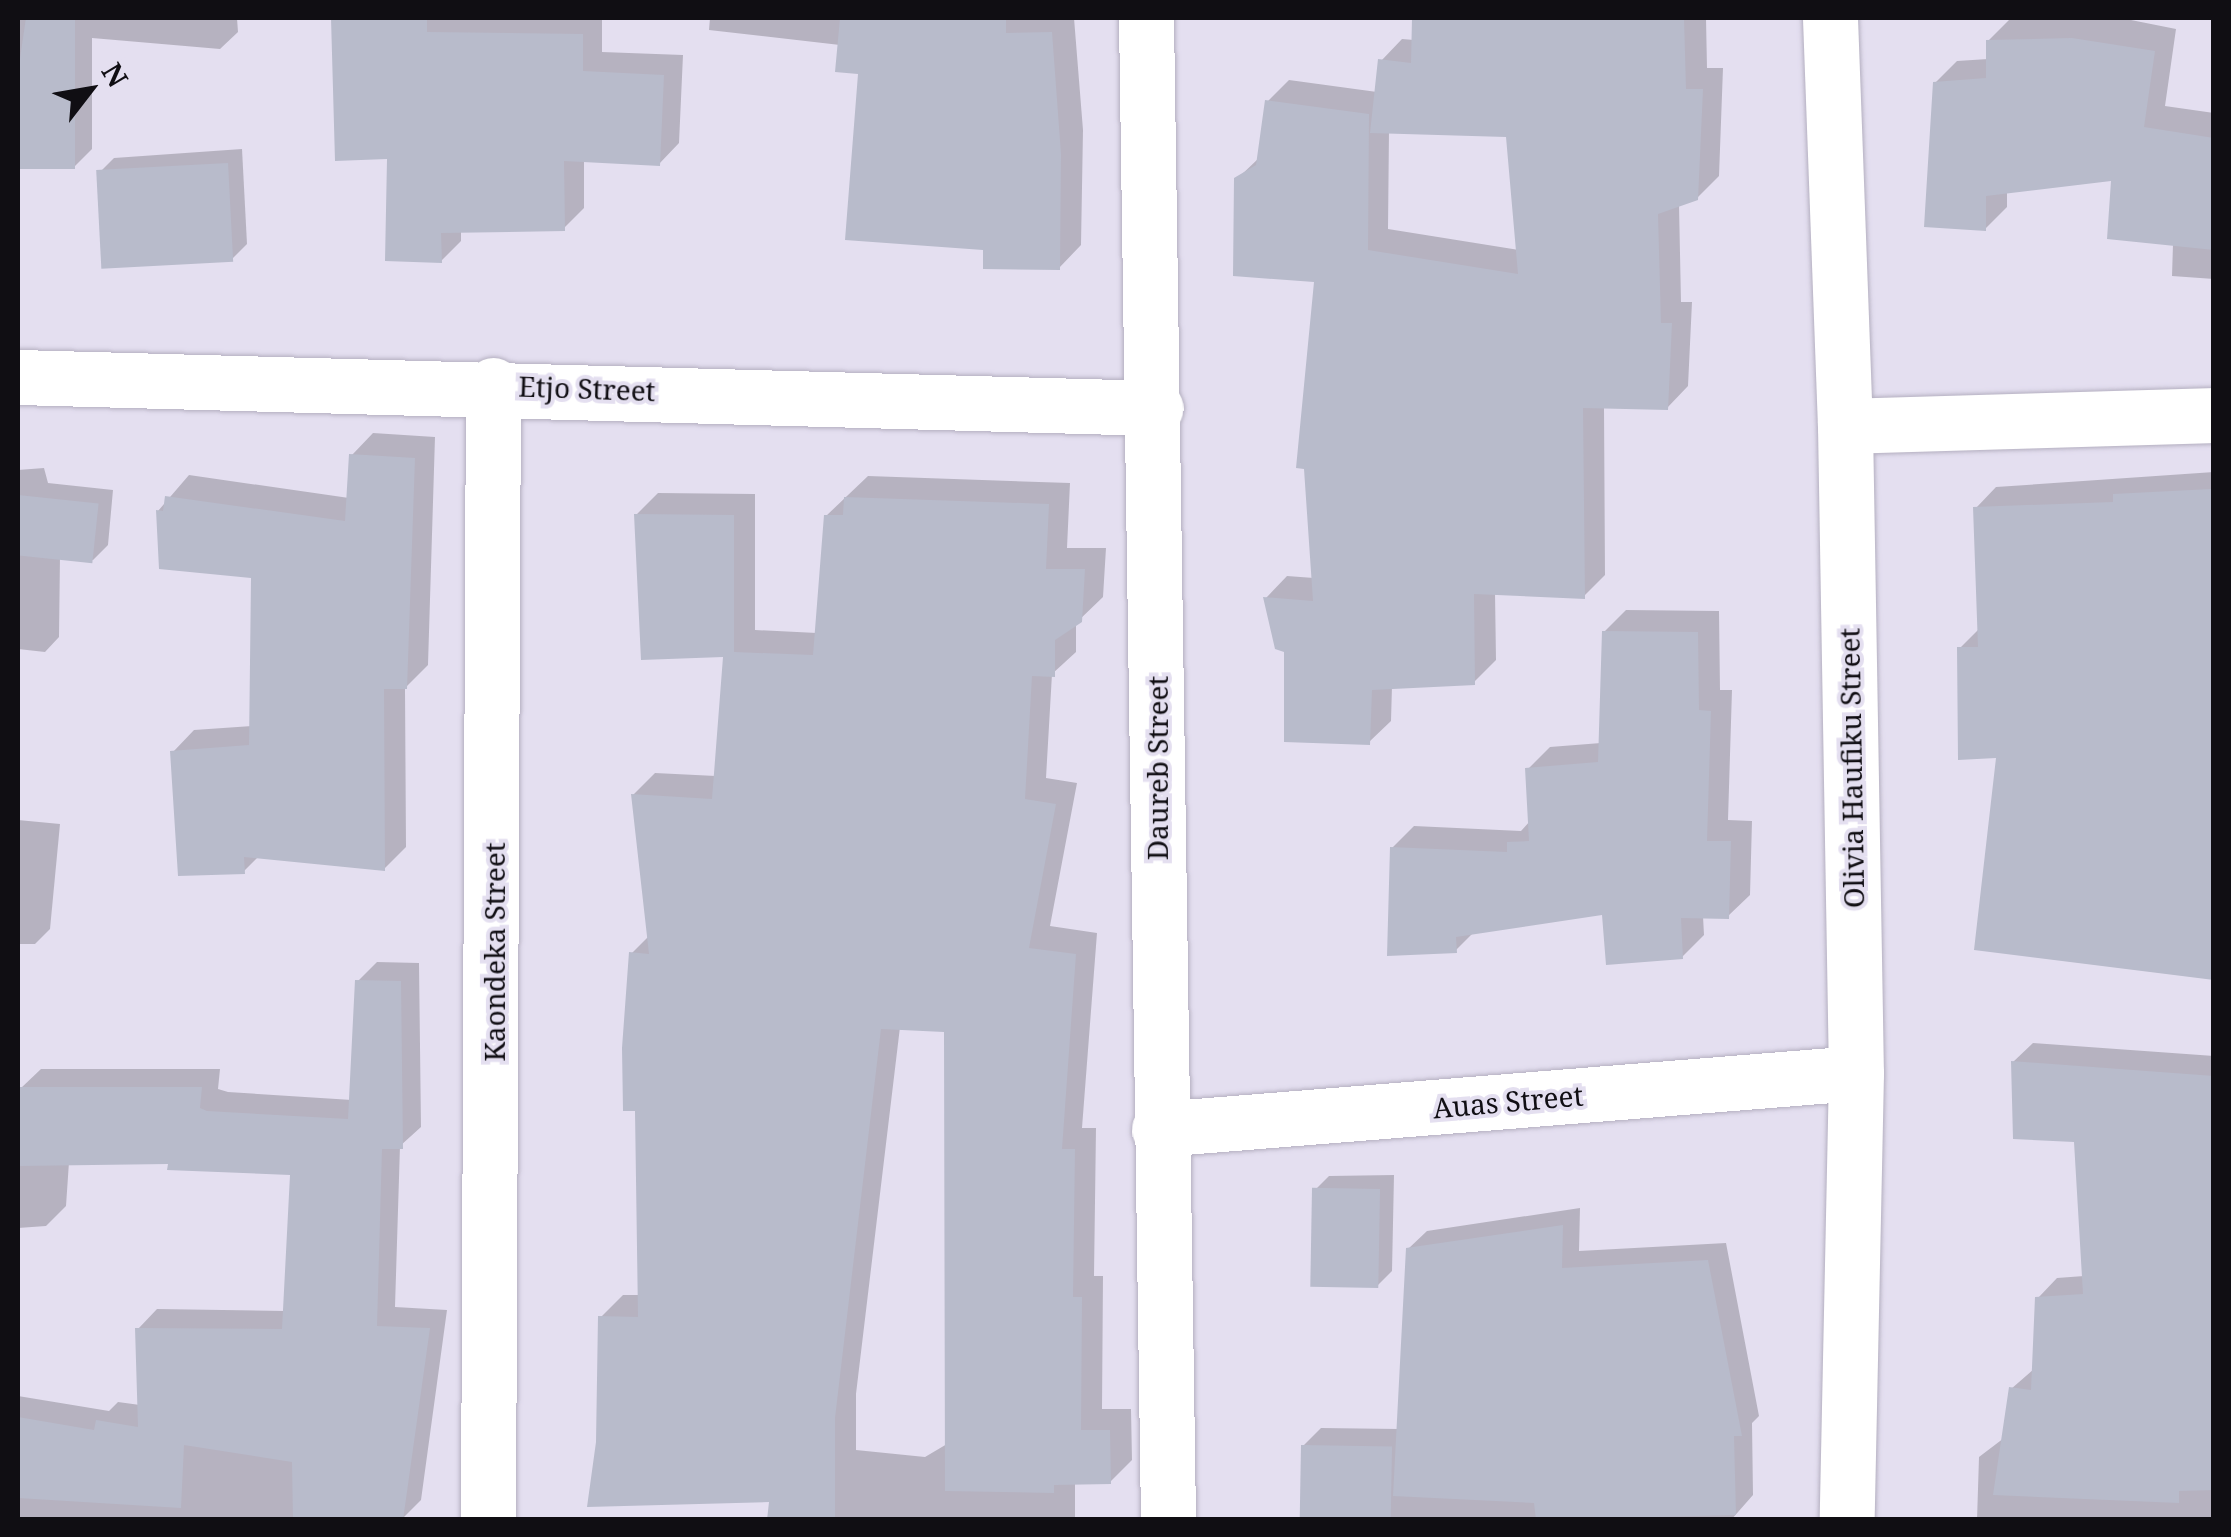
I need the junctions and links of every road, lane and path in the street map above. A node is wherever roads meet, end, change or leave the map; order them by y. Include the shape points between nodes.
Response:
1 (1146, 18) edge
2 (1830, 18) edge
3 (18, 377) edge
4 (494, 385) junction
5 (1156, 408) junction
6 (2214, 415) edge
7 (1845, 426) junction
8 (1856, 1073) junction
9 (1159, 1129) junction
10 (488, 1520) edge
11 (1168, 1520) edge
12 (1847, 1520) edge

1 - 5 street, Daureb Street
2 - 7 street, Olivia Haufiku Street
3 - 4 street, Etjo Street
4 - 5 street, Etjo Street
4 - 10 street, Kaondeka Street
5 - 9 street, Daureb Street
6 - 7 street
7 - 8 street, Olivia Haufiku Street
8 - 9 street, Auas Street
8 - 12 street, Olivia Haufiku Street
9 - 11 street, Daureb Street

